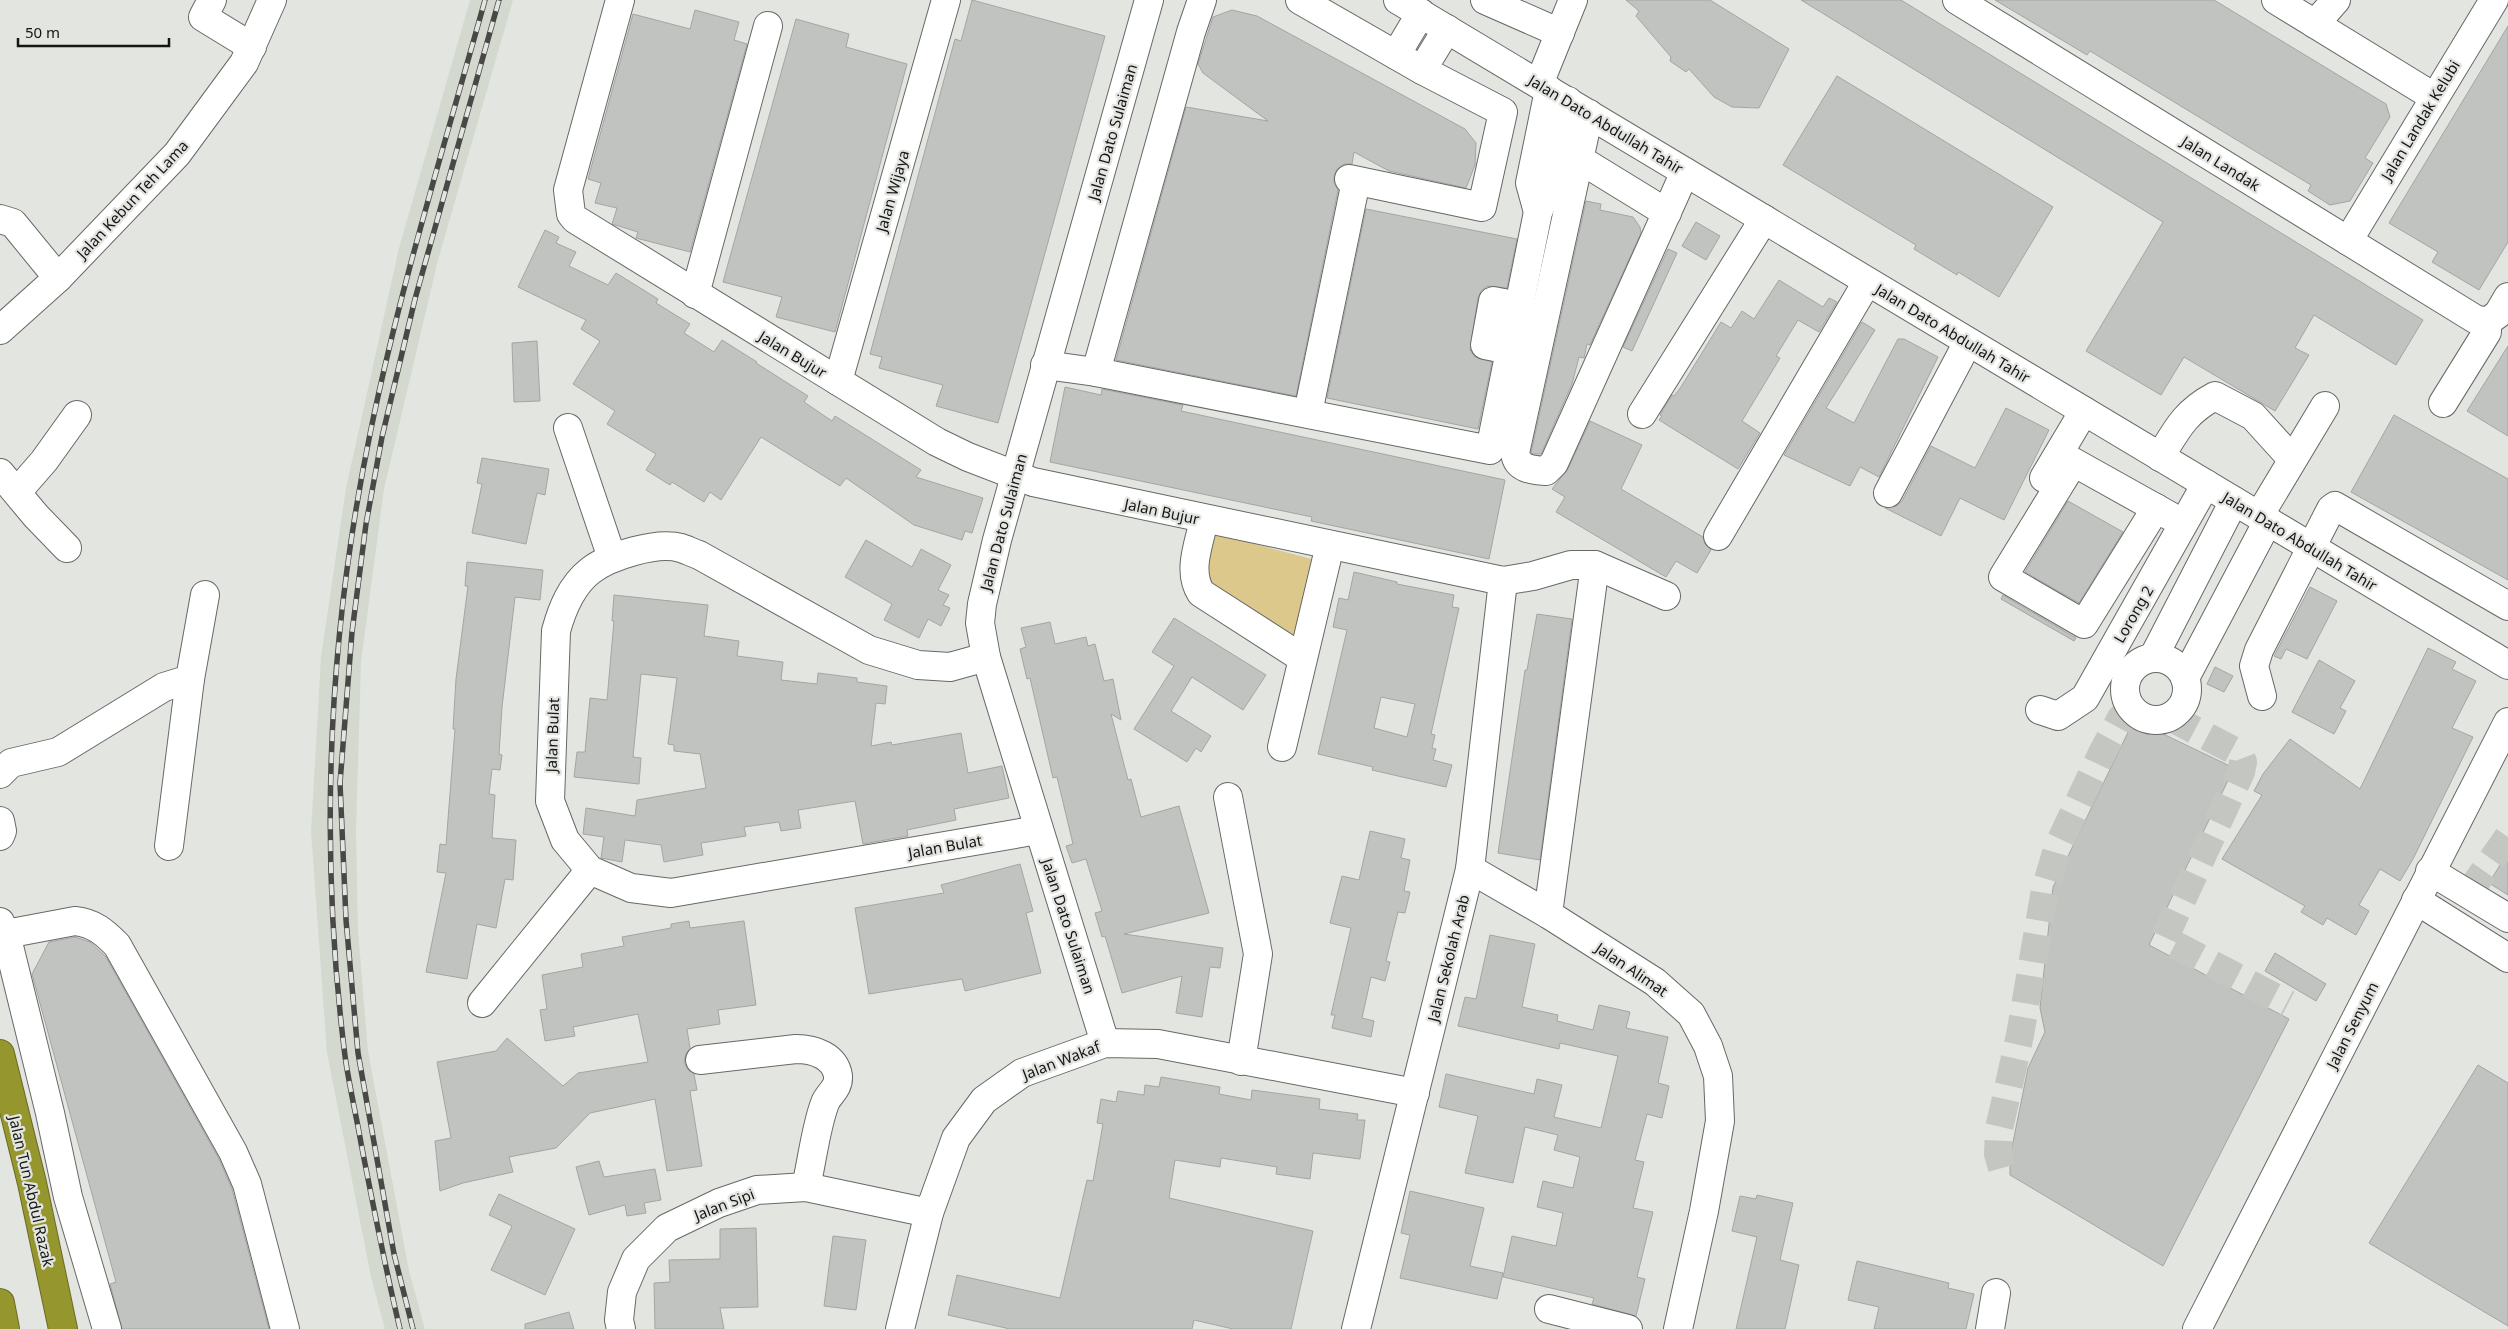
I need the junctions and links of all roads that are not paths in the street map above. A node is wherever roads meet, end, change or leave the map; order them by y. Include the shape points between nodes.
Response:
1 (212, 0) edge
2 (272, 0) edge
3 (620, 0) edge
4 (946, 0) edge
5 (1149, 0) edge
6 (1202, 0) edge
7 (1300, 0) edge
8 (1485, 0) edge
9 (1574, 0) edge
10 (1957, 0) edge
11 (2276, 0) edge
12 (2336, 0) edge
13 (2494, 0) edge
14 (1409, 7) edge
15 (2315, 24) junction
16 (768, 26) dead end
17 (1447, 29) junction
18 (1560, 33) junction
19 (252, 47) junction
20 (1396, 54) junction
21 (1422, 70) junction
22 (1561, 97) junction
23 (2434, 97) junction
24 (1579, 159) junction
25 (1685, 172) junction
26 (1667, 213) junction
27 (1764, 219) junction
28 (0, 220) edge
29 (2348, 242) junction
30 (58, 278) junction
31 (1868, 282) junction
32 (695, 294) junction
33 (2508, 297) edge
34 (2487, 322) junction
35 (0, 330) edge
36 (1968, 342) junction
37 (1045, 365) junction
38 (1096, 372) junction
39 (838, 381) junction
40 (2443, 403) dead end
41 (2325, 406) dead end
42 (2084, 411) junction
43 (1308, 413) junction
44 (1642, 414) dead end
45 (77, 415) dead end
46 (568, 428) dead end
47 (2160, 457) junction
48 (2066, 458) junction
49 (2292, 459) junction
50 (1015, 476) junction
51 (8, 482) edge
52 (2206, 484) junction
53 (1888, 493) dead end
54 (2234, 501) junction
55 (2156, 508) junction
56 (2263, 518) junction
57 (1204, 520) junction
58 (2185, 524) junction
59 (1718, 536) dead end
60 (1330, 545) junction
61 (67, 548) dead end
62 (2312, 548) junction
63 (2205, 556) junction
64 (612, 558) junction
65 (1596, 565) junction
66 (2240, 574) junction
67 (1503, 581) junction
68 (205, 595) dead end
69 (1666, 596) dead end
70 (2508, 606) edge
71 (986, 657) junction
72 (1302, 658) junction
73 (2153, 658) junction
74 (2508, 665) edge
75 (2185, 678) junction
76 (190, 679) junction
77 (2262, 696) dead end
78 (2040, 710) dead end
79 (2508, 722) edge
80 (1282, 747) dead end
81 (0, 774) edge
82 (1228, 797) dead end
83 (0, 821) edge
84 (1038, 830) junction
85 (0, 836) edge
86 (169, 846) dead end
87 (1470, 869) junction
88 (590, 870) junction
89 (2430, 871) junction
90 (2416, 900) junction
91 (1548, 914) junction
92 (2508, 918) edge
93 (3, 928) edge
94 (2508, 958) edge
95 (482, 1003) dead end
96 (1106, 1043) junction
97 (0, 1054) edge
98 (700, 1060) dead end
99 (1241, 1061) junction
100 (1414, 1093) junction
101 (50, 1113) junction
102 (32, 1183) junction
103 (806, 1186) junction
104 (929, 1213) junction
105 (1996, 1293) dead end
106 (0, 1304) edge
107 (1549, 1309) dead end
108 (62, 1322) edge
109 (5, 1329) edge
110 (107, 1329) edge
111 (285, 1329) edge
112 (621, 1329) edge
113 (900, 1329) edge
114 (1356, 1329) edge
115 (1628, 1329) edge
116 (1678, 1329) edge
117 (1990, 1329) edge
118 (2197, 1329) edge

1 - 19 street via 203,17
2 - 19 street, Jalan Kebun Teh Lama
3 - 32 street, Jalan Bujur via 570,181 571,214 586,228
4 - 39 street, Jalan Wijaya
5 - 37 street, Jalan Dato Sulaiman
6 - 38 street
7 - 20 street
8 - 18 street
9 - 18 street
10 - 29 street, Jalan Landak
11 - 15 street
12 - 15 street
13 - 23 street, Jalan Landak Kelubi
14 - 17 street, Jalan Dato Abdullah Tahir
14 - 20 street
15 - 23 street
16 - 32 street
17 - 21 street
17 - 22 street, Jalan Dato Abdullah Tahir
18 - 22 street
19 - 30 street, Jalan Kebun Teh Lama via 244,63 177,154
20 - 21 street
21 - 43 street via 1503,112 1482,208 1352,180
22 - 24 street
22 - 25 street, Jalan Dato Abdullah Tahir
22 - 43 street via 1530,183 1538,212 1490,450
23 - 29 street, Jalan Landak Kelubi
24 - 26 street
24 - 26 street via 1516,453 1516,460 1522,466 1546,471 1554,462
25 - 26 street
25 - 27 street, Jalan Dato Abdullah Tahir
27 - 31 street, Jalan Dato Abdullah Tahir
27 - 44 street
28 - 30 street via 13,223
29 - 34 street, Jalan Landak via 2475,319
30 - 35 street, Jalan Kebun Teh Lama
31 - 36 street, Jalan Dato Abdullah Tahir
31 - 59 street
32 - 39 street, Jalan Bujur
33 - 34 street via 2498,314
34 - 40 street via 2487,332
36 - 42 street, Jalan Dato Abdullah Tahir
36 - 53 street
37 - 38 street
37 - 50 street, Jalan Dato Sulaiman
38 - 43 street
39 - 50 street, Jalan Bujur via 937,442
41 - 49 street
42 - 47 street, Jalan Dato Abdullah Tahir
42 - 48 street
45 - 51 street via 44,461
46 - 64 street
47 - 49 street via 2196,406 2215,396 2253,416
47 - 52 street, Jalan Dato Abdullah Tahir
48 - 55 street
48 - 55 street via 2003,577 2084,624
49 - 56 street
50 - 57 street, Jalan Bujur
50 - 71 street, Jalan Dato Sulaiman via 982,604 980,624
51 - 61 street
52 - 54 street, Jalan Dato Abdullah Tahir
52 - 58 street, Lorong 2
54 - 56 street, Jalan Dato Abdullah Tahir
54 - 63 street
55 - 58 street
56 - 62 street, Jalan Dato Abdullah Tahir
56 - 66 street
57 - 60 street, Jalan Bujur
57 - 72 street via 1194,564 1194,582 1201,593
58 - 78 street, Lorong 2 via 2085,698 2058,716
60 - 67 street, Jalan Bujur
60 - 72 street
62 - 70 street via 2331,509 2339,507
62 - 74 street, Jalan Dato Abdullah Tahir
62 - 77 street via 2259,650 2254,666
63 - 66 street
63 - 73 street
64 - 71 street, Jalan Bulat via 648,548 679,547 869,650 918,665 950,667
64 - 88 street, Jalan Bulat via 589,572 572,592 561,611 556,630 550,801 565,840
65 - 67 street, Jalan Bujur via 1571,566
65 - 69 street, Jalan Bujur
65 - 91 street
66 - 75 street
67 - 87 street, Jalan Sekolah Arab
68 - 76 street
71 - 84 street, Jalan Dato Sulaiman
72 - 80 street
73 - 75 street via 2172,663
73 - 75 street via 2143,661 2128,676 2126,695 2136,713 2155,720 2174,714 2185,702
76 - 81 street via 164,687 58,752 11,763
76 - 86 street
79 - 89 street, Jalan Senyum
82 - 99 street via 1258,954
83 - 85 street
84 - 88 street, Jalan Bulat via 672,893 631,888
84 - 96 street, Jalan Dato Sulaiman
87 - 91 street, Jalan Alimat
87 - 100 street, Jalan Sekolah Arab
88 - 95 street
89 - 90 street, Jalan Senyum
89 - 92 street
90 - 94 street
90 - 118 street, Jalan Senyum
91 - 116 street, Jalan Alimat via 1655,982 1691,1014 1708,1046 1718,1076 1720,1121
93 - 101 street
93 - 111 street via 75,920 99,928 117,945 244,1176
96 - 99 street, Jalan Wakaf via 1158,1044
96 - 104 street, Jalan Wakaf via 1022,1073 984,1100 956,1138
97 - 102 highway, Jalan Tun Abdul Razak
98 - 103 street via 796,1049 811,1049 825,1056 835,1068 837,1088 825,1102
99 - 100 street, Jalan Wakaf
100 - 114 street, Jalan Sekolah Arab
101 - 102 street via 38,1126
101 - 110 street via 68,1198
102 - 108 highway, Jalan Tun Abdul Razak
103 - 104 street, Jalan Sipi
103 - 112 street, Jalan Sipi via 757,1190 719,1203 667,1228 636,1259 622,1292 618,1320
104 - 113 street, Jalan Wakaf
105 - 117 street
106 - 109 highway
107 - 115 street

